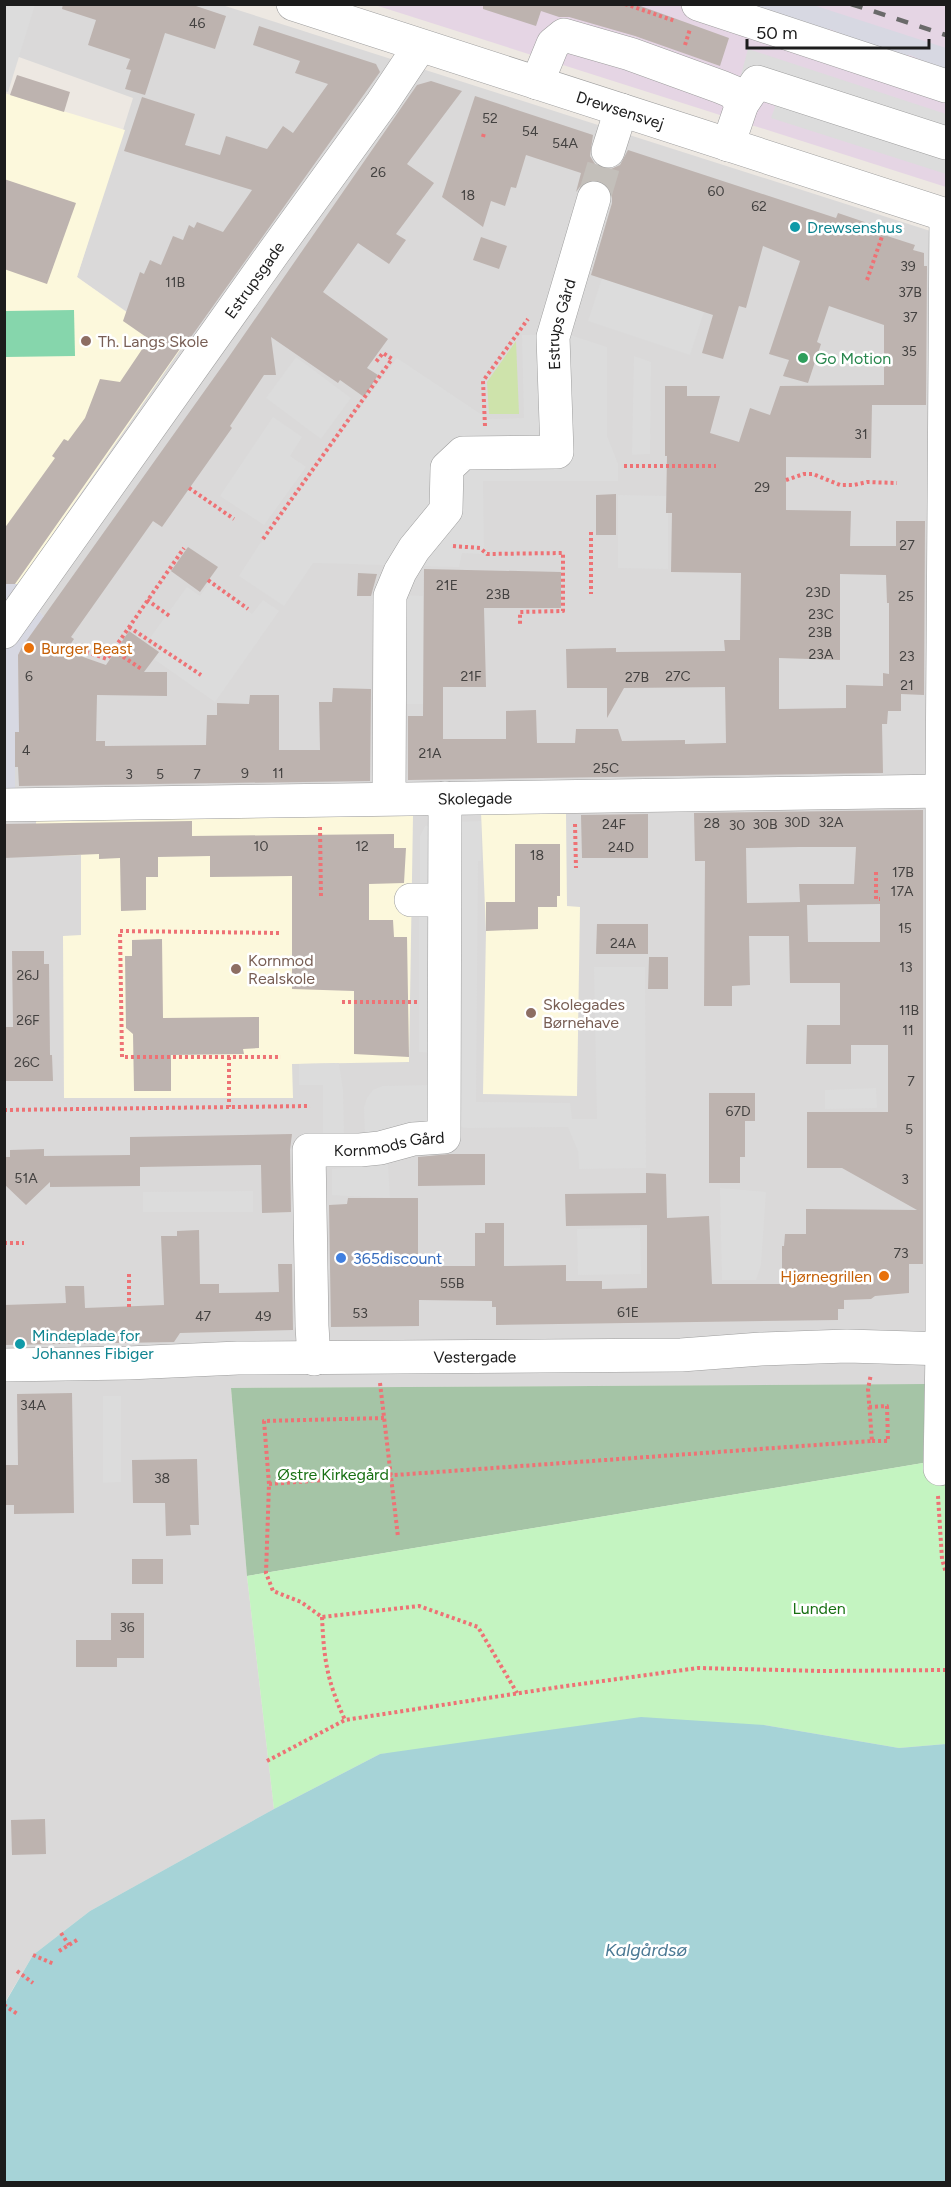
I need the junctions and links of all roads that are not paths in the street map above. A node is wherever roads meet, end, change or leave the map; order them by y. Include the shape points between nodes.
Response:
1 (292, 4) edge
2 (690, 18) edge
3 (420, 46) junction
4 (537, 83) junction
5 (946, 86) edge
6 (742, 104) junction
7 (621, 110) junction
8 (946, 143) edge
9 (729, 145) junction
10 (608, 151) tunnel mouth
11 (594, 198) tunnel mouth
12 (946, 215) edge
13 (937, 340) edge
14 (14, 601) edge
15 (4, 632) edge
16 (944, 791) edge
17 (389, 798) junction
18 (445, 798) junction
19 (4, 805) edge
20 (411, 900) dead end
21 (444, 900) junction
22 (944, 1034) edge
23 (944, 1349) edge
24 (314, 1359) junction
25 (4, 1365) edge
26 (940, 1469) road end

1 - 3 street, Drewsensvej
2 - 5 street
3 - 4 street, Drewsensvej
3 - 14 street, Estrupsgade
4 - 6 street via 553,44 564,35 630,54 733,92
4 - 7 street, Drewsensvej
6 - 8 street via 757,82
6 - 9 street
7 - 9 street, Drewsensvej
7 - 10 street
9 - 12 street, Drewsensvej
11 - 17 street, Estrups Gård via 556,295 553,337 557,452 463,453 447,468 446,510 414,549 390,596
12 - 13 street
13 - 16 street
14 - 15 street, Estrupsgade
16 - 18 street, Skolegade
16 - 22 street
17 - 18 street, Skolegade
17 - 19 street, Skolegade
18 - 21 street, Kornmods Gård
20 - 21 street
21 - 24 street, Kornmods Gård via 444,1137 360,1150 309,1150
22 - 23 street
23 - 24 street, Vestergade
23 - 26 street
24 - 25 street, Vestergade

